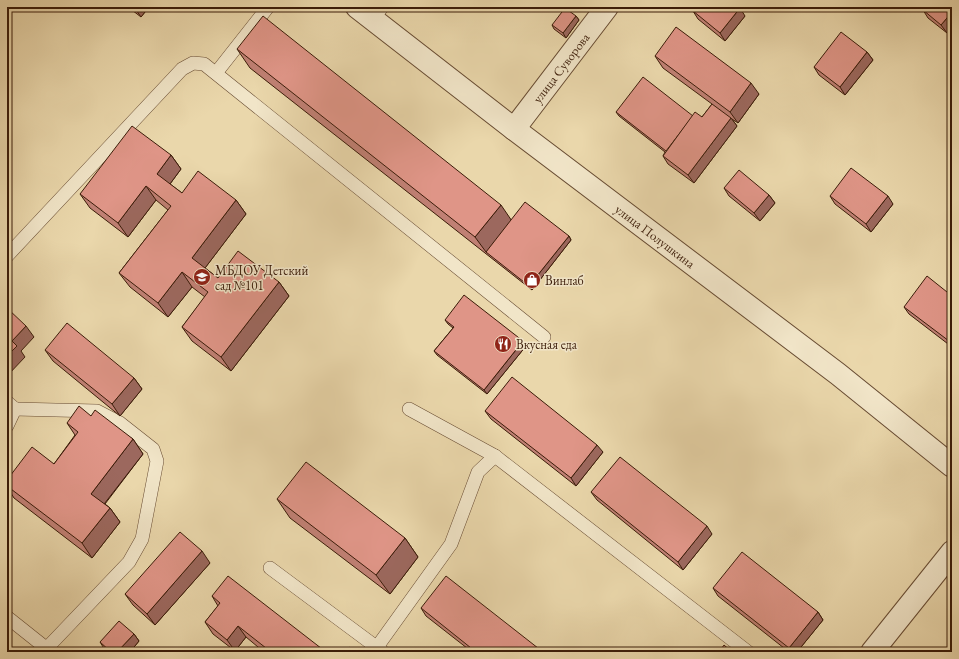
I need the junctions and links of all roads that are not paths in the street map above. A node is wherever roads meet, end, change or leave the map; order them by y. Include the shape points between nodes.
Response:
1 (268, 7) edge
2 (607, 7) edge
3 (371, 11) edge
4 (216, 73) junction
5 (514, 129) junction
6 (7, 256) edge
7 (544, 338) dead end
8 (11, 406) edge
9 (409, 409) dead end
10 (7, 426) edge
11 (495, 456) junction
12 (952, 466) edge
13 (952, 552) edge
14 (270, 568) dead end
15 (7, 617) edge
16 (49, 650) edge
17 (380, 650) edge
18 (748, 652) edge
19 (872, 652) edge

1 - 4 lane
2 - 5 street, улица Суворова
3 - 5 street, улица Полушкина
4 - 6 lane via 204,64 193,63 182,69
4 - 7 lane
5 - 12 street, улица Полушкина via 838,374
8 - 10 lane
8 - 16 lane via 97,411 120,423 153,449 157,461 142,539 129,562
9 - 11 lane
11 - 17 lane via 478,472 451,544
11 - 18 lane
13 - 19 street
14 - 17 lane
15 - 16 lane

